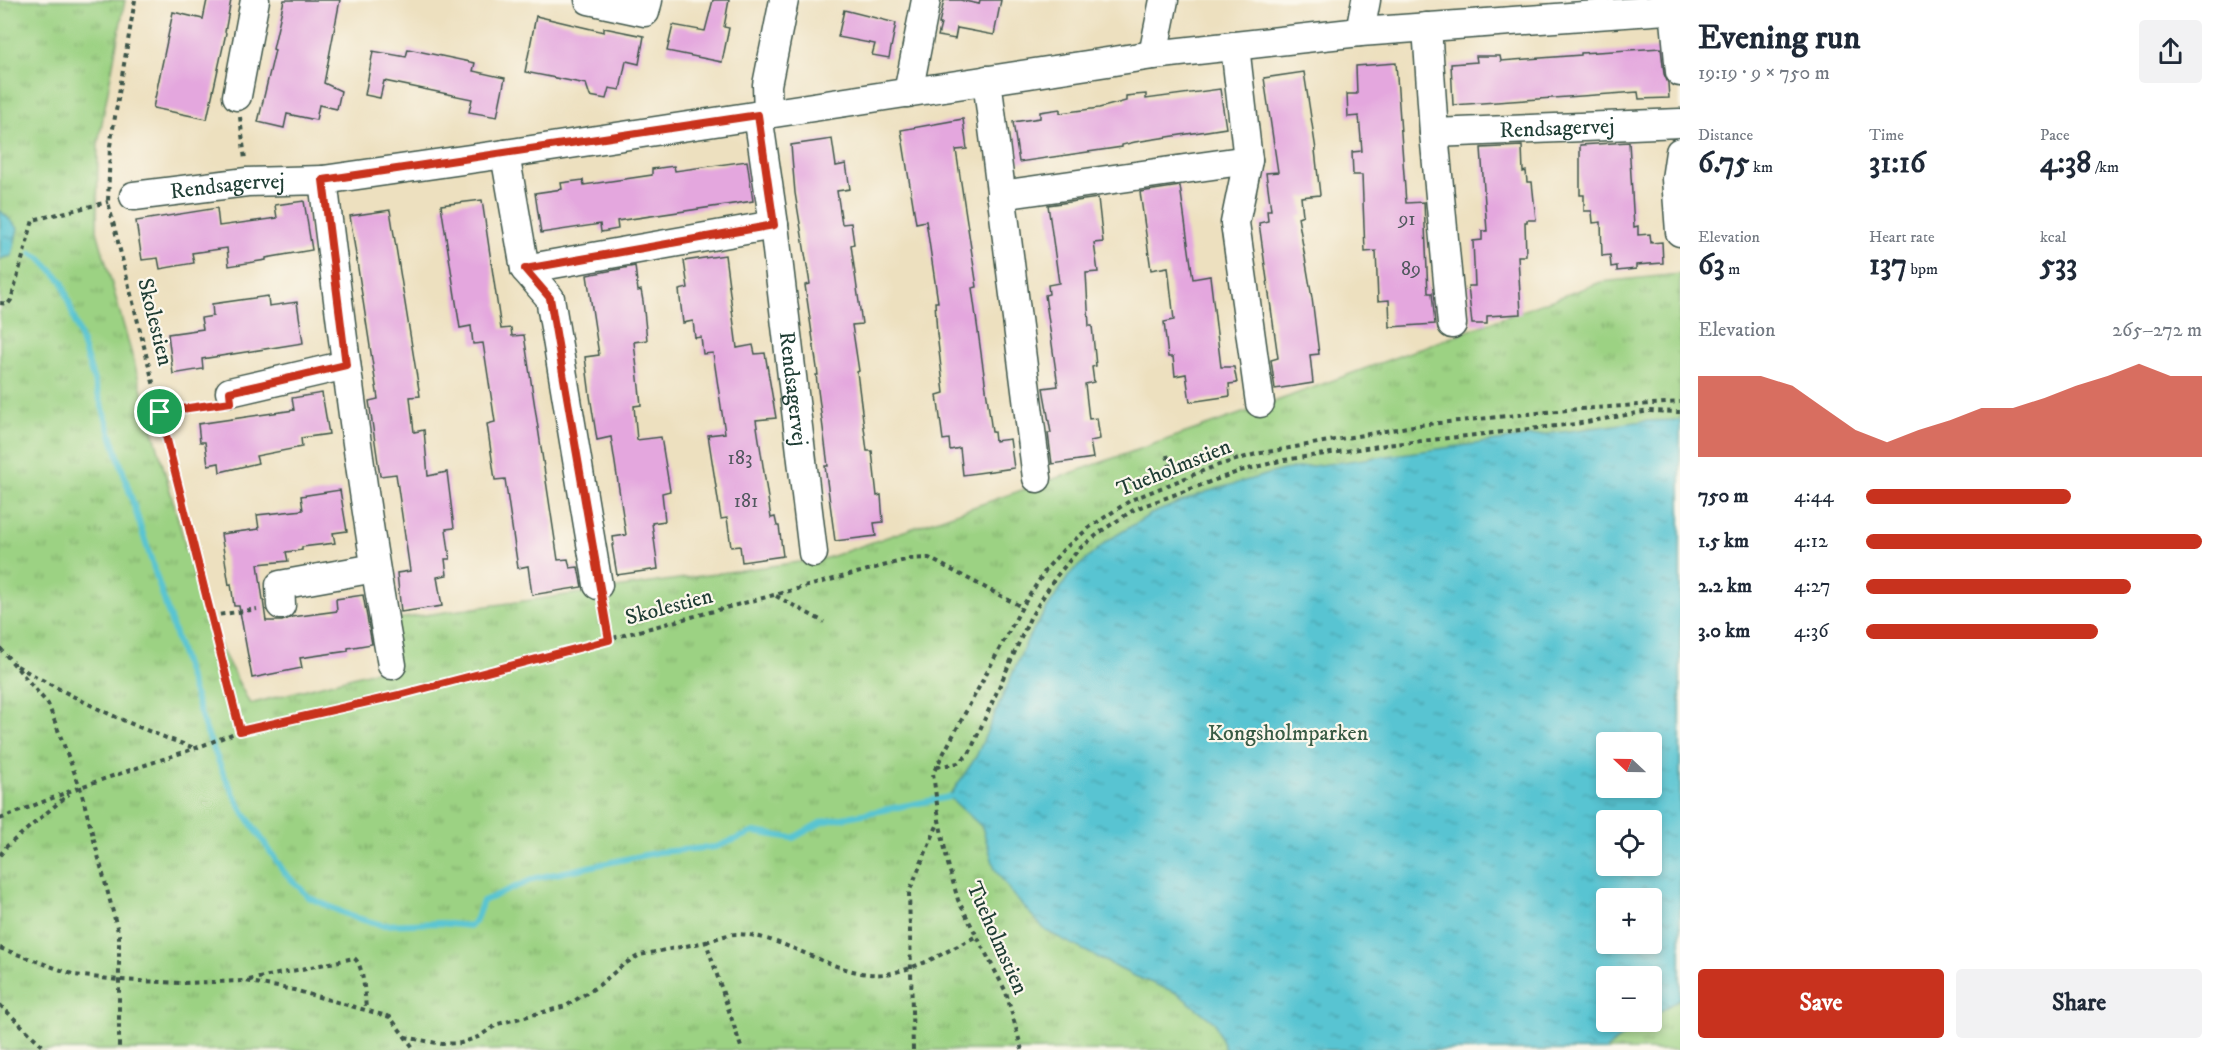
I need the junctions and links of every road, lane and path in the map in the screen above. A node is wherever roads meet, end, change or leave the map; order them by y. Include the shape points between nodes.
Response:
1 (135, 0) edge
2 (255, 0) edge
3 (589, 0) edge
4 (648, 0) edge
5 (784, 0) edge
6 (926, 0) edge
7 (1164, 0) edge
8 (1366, 0) edge
9 (1676, 6) edge
10 (1427, 27) junction
11 (1360, 32) junction
12 (1235, 46) junction
13 (1153, 55) junction
14 (1680, 72) edge
15 (987, 81) junction
16 (908, 93) junction
17 (237, 96) joint
18 (763, 114) junction
19 (1680, 123) edge
20 (1434, 133) junction
21 (1680, 152) edge
22 (505, 154) junction
23 (1248, 160) junction
24 (323, 180) junction
25 (248, 182) junction
26 (1001, 195) junction
27 (121, 199) junction
28 (774, 225) junction
29 (1680, 232) edge
30 (525, 269) junction
31 (0, 303) edge
32 (1452, 324) dead end
33 (346, 365) junction
34 (230, 392) joint
35 (1680, 402) edge
36 (1260, 403) dead end
37 (160, 412) junction
38 (1680, 412) edge
39 (1167, 455) dead end
40 (1036, 478) dead end
41 (1174, 481) junction
42 (814, 565) joint
43 (375, 568) junction
44 (817, 584) junction
45 (598, 585) joint
46 (776, 596) junction
47 (281, 605) joint
48 (1022, 607) junction
49 (211, 616) junction
50 (824, 622) dead end
51 (609, 640) junction
52 (0, 648) edge
53 (14, 664) junction
54 (392, 665) dead end
55 (240, 731) junction
56 (198, 748) junction
57 (936, 767) junction
58 (80, 787) junction
59 (0, 819) edge
60 (939, 820) junction
61 (0, 855) edge
62 (977, 936) junction
63 (706, 942) junction
64 (0, 948) edge
65 (912, 969) junction
66 (119, 980) junction
67 (245, 981) junction
68 (0, 1005) edge
69 (366, 1010) junction
70 (405, 1036) junction
71 (46, 1050) edge
72 (119, 1050) edge
73 (415, 1050) edge
74 (742, 1050) edge
75 (913, 1050) edge
76 (1021, 1050) edge

1 - 27 path, Skolestien via 110,146
2 - 17 street
3 - 4 street via 645,12
5 - 18 street
6 - 16 street
7 - 13 street
8 - 11 street
9 - 10 street, Rendsagervej
9 - 14 street, Rendsagervej
10 - 11 street, Rendsagervej
10 - 20 street
11 - 12 street, Rendsagervej
12 - 13 street, Rendsagervej
12 - 23 street
13 - 15 street, Rendsagervej
15 - 16 street, Rendsagervej
15 - 26 street
16 - 18 street, Rendsagervej
17 - 25 path
18 - 22 street, Rendsagervej
18 - 28 street, Rendsagervej
19 - 20 street, Rendsagervej
20 - 32 street
21 - 29 street via 1676,179
22 - 24 street, Rendsagervej
22 - 30 street
23 - 26 street
23 - 36 street via 1235,223
24 - 25 street, Rendsagervej
24 - 33 street
25 - 27 street, Rendsagervej
26 - 40 street
27 - 31 path via 33,220 11,300 8,304
27 - 37 path, Skolestien
28 - 30 street
28 - 42 street, Rendsagervej
30 - 45 street via 550,298
33 - 34 street
33 - 43 street
34 - 37 path via 231,402
35 - 41 path, Tueholmstien via 1419,425 1256,454
37 - 49 path, Skolestien
38 - 57 path via 1649,411 1575,424 1284,460 1240,471 1135,509 1079,549 1055,578 1030,618 969,754 958,764
39 - 41 path
41 - 48 path, Tueholmstien via 1131,500 1090,527 1047,568
42 - 44 path
43 - 47 street via 280,585
43 - 54 street
44 - 46 path, Skolestien
44 - 48 path, Skolestien via 909,559 929,558
45 - 51 path
46 - 50 path
46 - 51 path, Skolestien
47 - 49 path
48 - 57 path, Tueholmstien
49 - 55 path, Skolestien
51 - 55 path, Skolestien via 399,695
52 - 53 path
53 - 56 path via 122,721
53 - 58 path via 48,704
55 - 56 path
56 - 58 path
57 - 60 path, Tueholmstien via 933,773
58 - 59 path
58 - 61 path
58 - 66 path via 119,935
60 - 62 path, Tueholmstien via 958,900
60 - 65 path via 909,892
62 - 65 path
62 - 76 path, Tueholmstien via 1005,992
63 - 65 path via 736,934 770,940 828,964 870,974
63 - 70 path via 640,954 566,1006 498,1024 460,1043 442,1044
63 - 74 path
64 - 66 path via 75,975
65 - 75 path
66 - 67 path
66 - 72 path
67 - 69 path
67 - 69 path via 354,958 361,972
68 - 71 path
69 - 70 path via 390,1017
70 - 73 path

